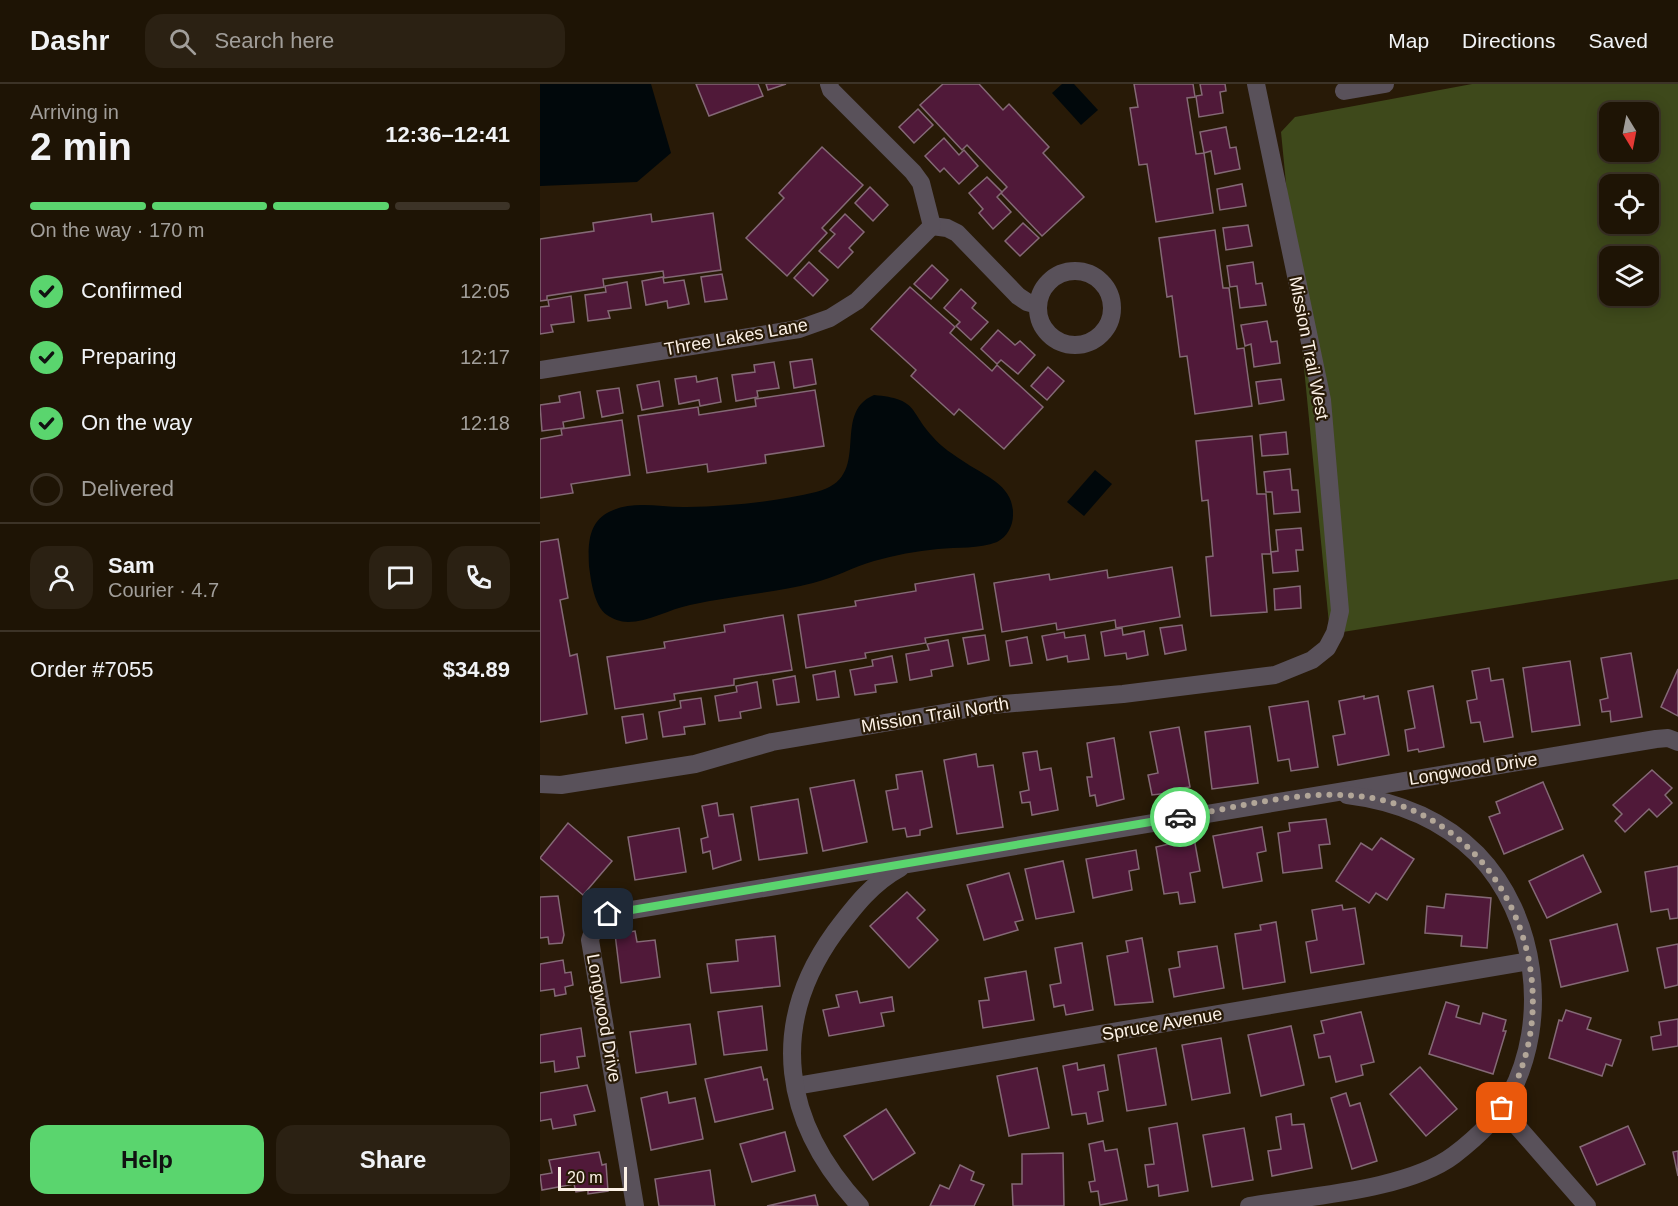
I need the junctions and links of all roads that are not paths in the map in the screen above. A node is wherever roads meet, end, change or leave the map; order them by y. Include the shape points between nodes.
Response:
1 (829, 84) edge
2 (1256, 84) edge
3 (1385, 84) edge
4 (1344, 91) dead end
5 (932, 226) junction
6 (1038, 305) junction
7 (540, 370) edge
8 (1327, 648) joint
9 (1678, 742) edge
10 (540, 784) edge
11 (1316, 795) junction
12 (921, 861) junction
13 (1529, 961) junction
14 (796, 1086) junction
15 (1502, 1108) junction
16 (635, 1206) edge
17 (860, 1206) edge
18 (1249, 1206) edge
19 (1587, 1206) edge

1 - 5 street via 921,183
2 - 8 street, Mission Trail West via 1322,400 1340,611
3 - 4 street
5 - 6 street via 957,233 1018,296
5 - 7 street, Three Lakes Lane via 857,301 830,318 799,329
6 - 6 street via 1047,332 1058,341 1073,345 1100,335 1109,323 1112,309 1111,296 1101,281 1074,270 1056,275 1047,283
8 - 10 street, Mission Trail North via 1312,660 1275,675 991,705 772,741 695,764 561,785
9 - 11 street, Longwood Drive via 1656,739
11 - 12 street, Longwood Drive
11 - 13 street via 1359,796 1409,809 1466,845 1488,868 1510,902
12 - 14 street via 901,868 873,886 847,916 810,971 795,1017
12 - 16 street, Longwood Drive via 617,910 601,918 590,940
13 - 14 street, Spruce Avenue
13 - 15 street via 1534,993 1532,1032 1517,1080
14 - 17 street via 803,1119 815,1146 832,1175
15 - 18 street via 1454,1156 1412,1177
15 - 19 street

